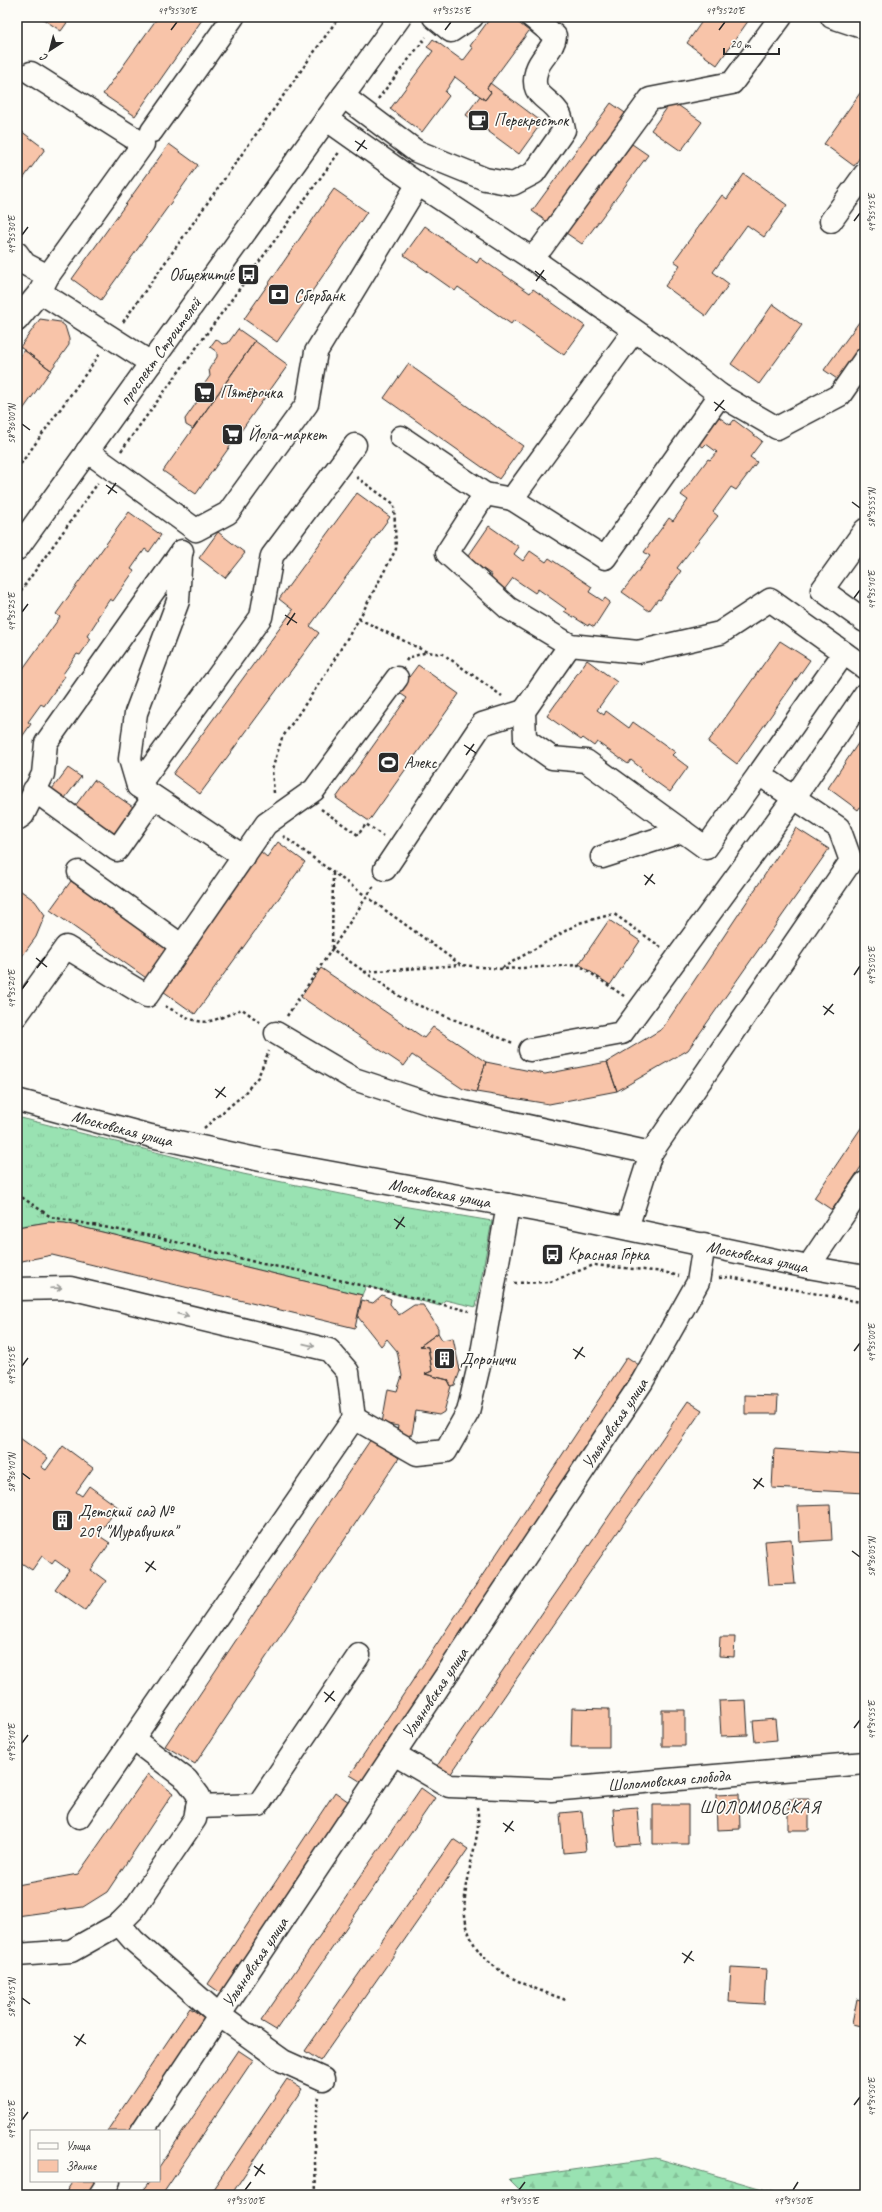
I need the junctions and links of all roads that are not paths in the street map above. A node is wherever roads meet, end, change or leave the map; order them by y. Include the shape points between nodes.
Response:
1 (233, 17) edge
2 (472, 17) edge
3 (532, 17) edge
4 (781, 17) edge
5 (832, 17) edge
6 (396, 18) edge
7 (436, 19) edge
8 (865, 19) edge
9 (31, 73) dead end
10 (343, 96) junction
11 (326, 120) junction
12 (152, 131) dead end
13 (865, 174) edge
14 (418, 184) junction
15 (831, 221) dead end
16 (17, 253) edge
17 (531, 258) junction
18 (44, 284) junction
19 (17, 320) edge
20 (634, 331) junction
21 (865, 359) edge
22 (151, 363) junction
23 (720, 395) junction
24 (400, 436) dead end
25 (355, 445) dead end
26 (87, 451) junction
27 (484, 494) junction
28 (512, 499) junction
29 (196, 530) junction
30 (865, 530) edge
31 (17, 549) edge
32 (181, 552) junction
33 (865, 621) edge
34 (570, 645) junction
35 (844, 653) junction
36 (865, 668) edge
37 (397, 678) dead end
38 (865, 694) edge
39 (524, 711) junction
40 (759, 774) junction
41 (34, 790) junction
42 (146, 792) junction
43 (794, 798) junction
44 (17, 819) edge
45 (683, 831) junction
46 (244, 857) junction
47 (602, 857) dead end
48 (385, 869) road end
49 (79, 872) dead end
50 (182, 946) junction
51 (17, 1015) edge
52 (276, 1033) road end
53 (530, 1050) road end
54 (17, 1100) edge
55 (651, 1153) junction
56 (865, 1183) edge
57 (508, 1205) junction
58 (627, 1228) junction
59 (704, 1244) junction
60 (808, 1267) junction
61 (865, 1277) edge
62 (17, 1289) edge
63 (354, 1418) junction
64 (359, 1655) dead end
65 (133, 1739) junction
66 (394, 1754) junction
67 (865, 1763) edge
68 (197, 1807) junction
69 (79, 1817) dead end
70 (119, 1924) junction
71 (17, 1955) edge
72 (219, 2015) junction
73 (323, 2079) road end
74 (143, 2130) edge
75 (108, 2182) edge
76 (100, 2195) edge

1 - 12 main road
2 - 7 main road via 451,31
3 - 10 main road via 555,36 555,41 538,66 534,80 538,94 559,114 564,130 534,173 513,184 485,179 416,151
4 - 17 main road via 732,83 650,99 542,247
5 - 8 main road via 859,26
6 - 10 main road, проспект Строителей
9 - 18 main road via 143,144
10 - 11 main road, проспект Строителей
11 - 14 main road
11 - 22 main road, проспект Строителей
13 - 15 main road
14 - 17 main road
14 - 29 main road via 316,352 307,404 228,513
16 - 18 main road
17 - 20 main road
18 - 19 main road
18 - 22 main road via 112,338
20 - 23 main road via 669,345
20 - 28 main road
21 - 23 main road via 840,395 777,428
22 - 26 main road, проспект Строителей
23 - 28 main road via 698,417 605,558
24 - 27 main road
25 - 42 main road via 272,556 260,617
26 - 29 main road
26 - 31 main road, проспект Строителей
27 - 28 main road
27 - 34 main road via 447,553 508,608
29 - 32 main road
30 - 33 main road via 822,590
32 - 41 main road via 46,743 43,774
32 - 42 main road via 178,601 136,713 130,759
34 - 35 main road via 638,652 720,633 770,600
34 - 39 main road
35 - 36 main road
35 - 40 main road
37 - 46 main road via 314,790 266,824
38 - 43 main road
39 - 45 main road via 525,739 552,758 586,761
39 - 48 main road via 482,724
40 - 43 main road
40 - 45 main road via 706,848
41 - 42 main road via 117,850
41 - 44 main road via 23,815
42 - 46 main road
43 - 53 main road via 622,1033
43 - 55 main road via 839,828 851,861
45 - 47 main road
46 - 50 main road
49 - 50 main road
50 - 51 main road via 147,996 66,948
52 - 55 main road via 354,1079 436,1106
54 - 57 main road, Московская улица via 151,1136 261,1160
55 - 58 main road
56 - 60 main road
57 - 58 main road, Московская улица
57 - 63 main road via 489,1316 468,1412 446,1451 417,1454
58 - 59 main road, Московская улица
59 - 60 main road, Московская улица
59 - 66 main road, Ульяновская улица via 698,1282 642,1382
60 - 61 main road, Московская улица
62 -> 63 main road via 70,1288 329,1350 348,1372
63 - 65 main road
64 - 68 main road via 258,1805
65 - 68 main road via 187,1780 199,1796
65 - 69 main road
66 - 67 main road, Шоломовская слобода via 450,1786 551,1790
66 - 72 main road, Ульяновская улица
68 - 70 main road via 195,1819 134,1909
70 - 71 main road via 71,1951
70 - 72 main road via 134,1941
72 - 73 main road via 283,2060
72 - 74 main road, Ульяновская улица
75 - 76 main road

